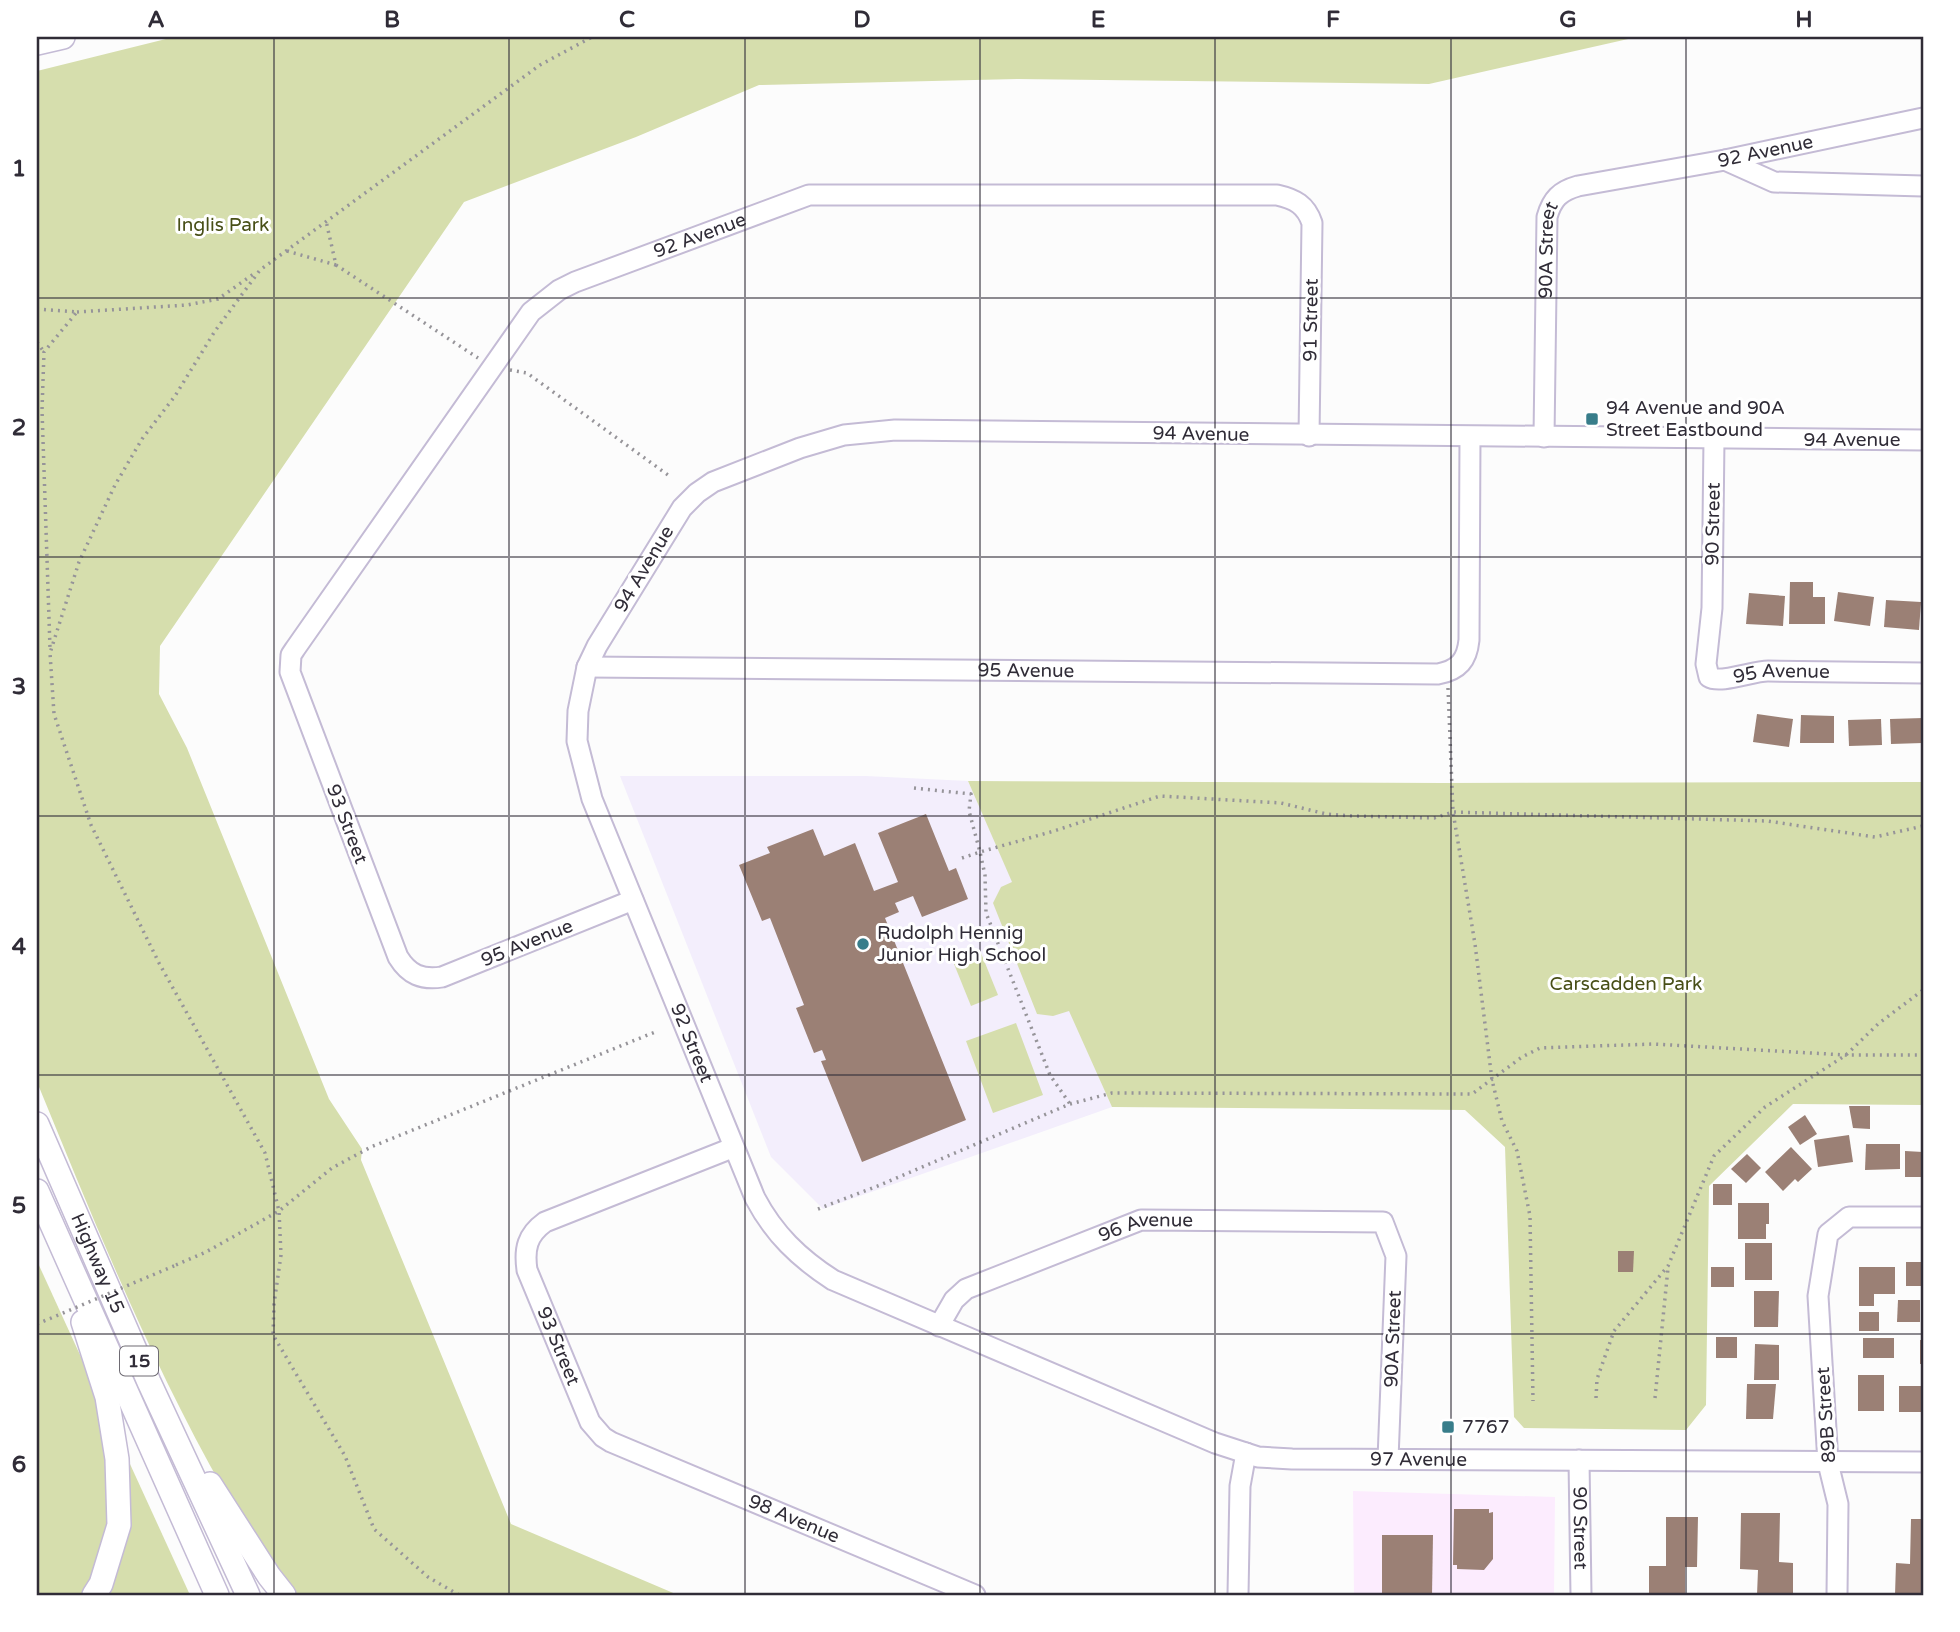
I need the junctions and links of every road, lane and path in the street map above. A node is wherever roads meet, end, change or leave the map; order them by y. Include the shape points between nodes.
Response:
1 (63, 37) edge
2 (592, 37) edge
3 (37, 43) edge
4 (1923, 118) edge
5 (1725, 160) junction
6 (1923, 186) edge
7 (1303, 206) joint
8 (327, 221) junction
9 (287, 251) junction
10 (336, 265) junction
11 (260, 270) junction
12 (37, 309) edge
13 (77, 312) junction
14 (37, 342) edge
15 (44, 352) junction
16 (492, 367) junction
17 (1309, 436) junction
18 (1469, 437) junction
19 (1544, 438) junction
20 (1714, 439) junction
21 (1923, 440) edge
22 (668, 475) dead end
23 (1712, 608) joint
24 (50, 653) junction
25 (290, 662) joint
26 (587, 667) junction
27 (1454, 668) junction
28 (1923, 673) edge
29 (914, 788) dead end
30 (1453, 812) junction
31 (1923, 826) edge
32 (980, 852) junction
33 (962, 858) dead end
34 (633, 900) junction
35 (419, 977) joint
36 (1923, 990) edge
37 (655, 1032) dead end
38 (1846, 1055) junction
39 (1923, 1055) edge
40 (1492, 1080) junction
41 (1070, 1104) junction
42 (37, 1124) edge
43 (733, 1148) junction
44 (37, 1191) edge
45 (817, 1209) dead end
46 (279, 1211) junction
47 (1923, 1217) edge
48 (1383, 1222) joint
49 (59, 1238) junction
50 (1668, 1266) junction
51 (37, 1324) edge
52 (939, 1326) junction
53 (149, 1382) junction
54 (1596, 1398) dead end
55 (1655, 1398) dead end
56 (1532, 1401) dead end
57 (611, 1442) joint
58 (1246, 1453) junction
59 (1388, 1459) junction
60 (1579, 1460) junction
61 (1923, 1462) edge
62 (1828, 1463) junction
63 (94, 1595) edge
64 (217, 1595) edge
65 (248, 1595) edge
66 (284, 1595) edge
67 (458, 1595) edge
68 (975, 1595) edge
69 (1238, 1595) edge
70 (1581, 1595) edge
71 (1837, 1595) edge

1 - 3 main road
2 - 8 path via 540,65
4 - 5 street, 92 Avenue
5 - 6 street, 92 Avenue via 1773,182
5 - 19 street, 90A Street via 1578,186 1554,200 1547,217
7 - 16 street, 92 Avenue via 1277,195 809,195 559,290 531,312
7 - 17 street, 91 Street via 1312,233
8 - 9 path
8 - 10 path
9 - 10 path
9 - 11 path
10 - 16 path
11 - 13 path via 218,299
11 - 24 path via 115,485 79,562
12 - 13 path
13 - 15 path
14 - 15 path
15 - 24 path
16 - 22 path via 527,373
16 - 25 street, 92 Avenue
17 - 18 street, 94 Avenue
17 - 26 street, 94 Avenue via 895,430 821,441 713,482 689,499
18 - 19 street, 94 Avenue
18 - 27 street via 1469,640 1468,651
19 - 20 street, 94 Avenue
20 - 21 street, 94 Avenue
20 - 23 street, 90 Street
23 - 28 street, 95 Avenue via 1706,670 1712,680 1754,671
24 - 46 path via 54,714 91,825 159,963 265,1153
25 - 35 street, 93 Street via 293,685 398,957
26 - 27 street, 95 Avenue via 1424,674
26 - 34 street, 92 Street via 578,710 579,756
27 - 30 path
29 - 32 path via 971,794 969,811
30 - 31 path via 1767,821 1875,837
30 - 32 path via 1434,818 1353,816 1281,803 1160,796
30 - 40 path
32 - 33 path
32 - 41 path via 986,913 1050,1075
34 - 35 street, 95 Avenue via 442,977
34 - 43 street, 92 Street
36 - 38 path
37 - 46 path via 371,1147 332,1168
38 - 39 path
38 - 40 path via 1653,1044 1540,1048
38 - 50 path via 1765,1107 1714,1156
40 - 41 path via 1472,1094 1112,1093
40 - 56 path via 1502,1121 1517,1151 1531,1216
41 - 45 path
42 - 53 main road, Highway 15 / 15
43 - 52 street, 92 Street via 762,1213 796,1254 833,1280
43 - 57 street, 93 Street via 545,1222 527,1240 527,1269 587,1415
44 - 49 main road, Highway 15 / 15
46 - 51 path, bridge via 206,1252
46 - 67 path via 281,1255 273,1335 345,1456 374,1529 428,1577
47 - 62 street, 89B Street via 1849,1217 1828,1234 1818,1296
48 - 52 street, 96 Avenue via 1141,1220 966,1289
48 - 59 street, 90A Street via 1396,1256
49 - 63 main road via 107,1397 117,1459 119,1525
49 - 64 main road, Highway 15 / 15
50 - 54 path via 1614,1331 1597,1379
50 - 55 path
52 - 58 street, 97 Avenue
53 - 65 main road, Highway 15 / 15
53 - 66 main road
57 - 68 street, 98 Avenue
58 - 59 street, 97 Avenue via 1273,1459
58 - 69 street via 1240,1486
59 - 60 street, 97 Avenue
60 - 62 street, 97 Avenue
60 - 70 street, 90 Street
61 - 62 street, 97 Avenue
62 - 71 street, 89B Street via 1838,1504

